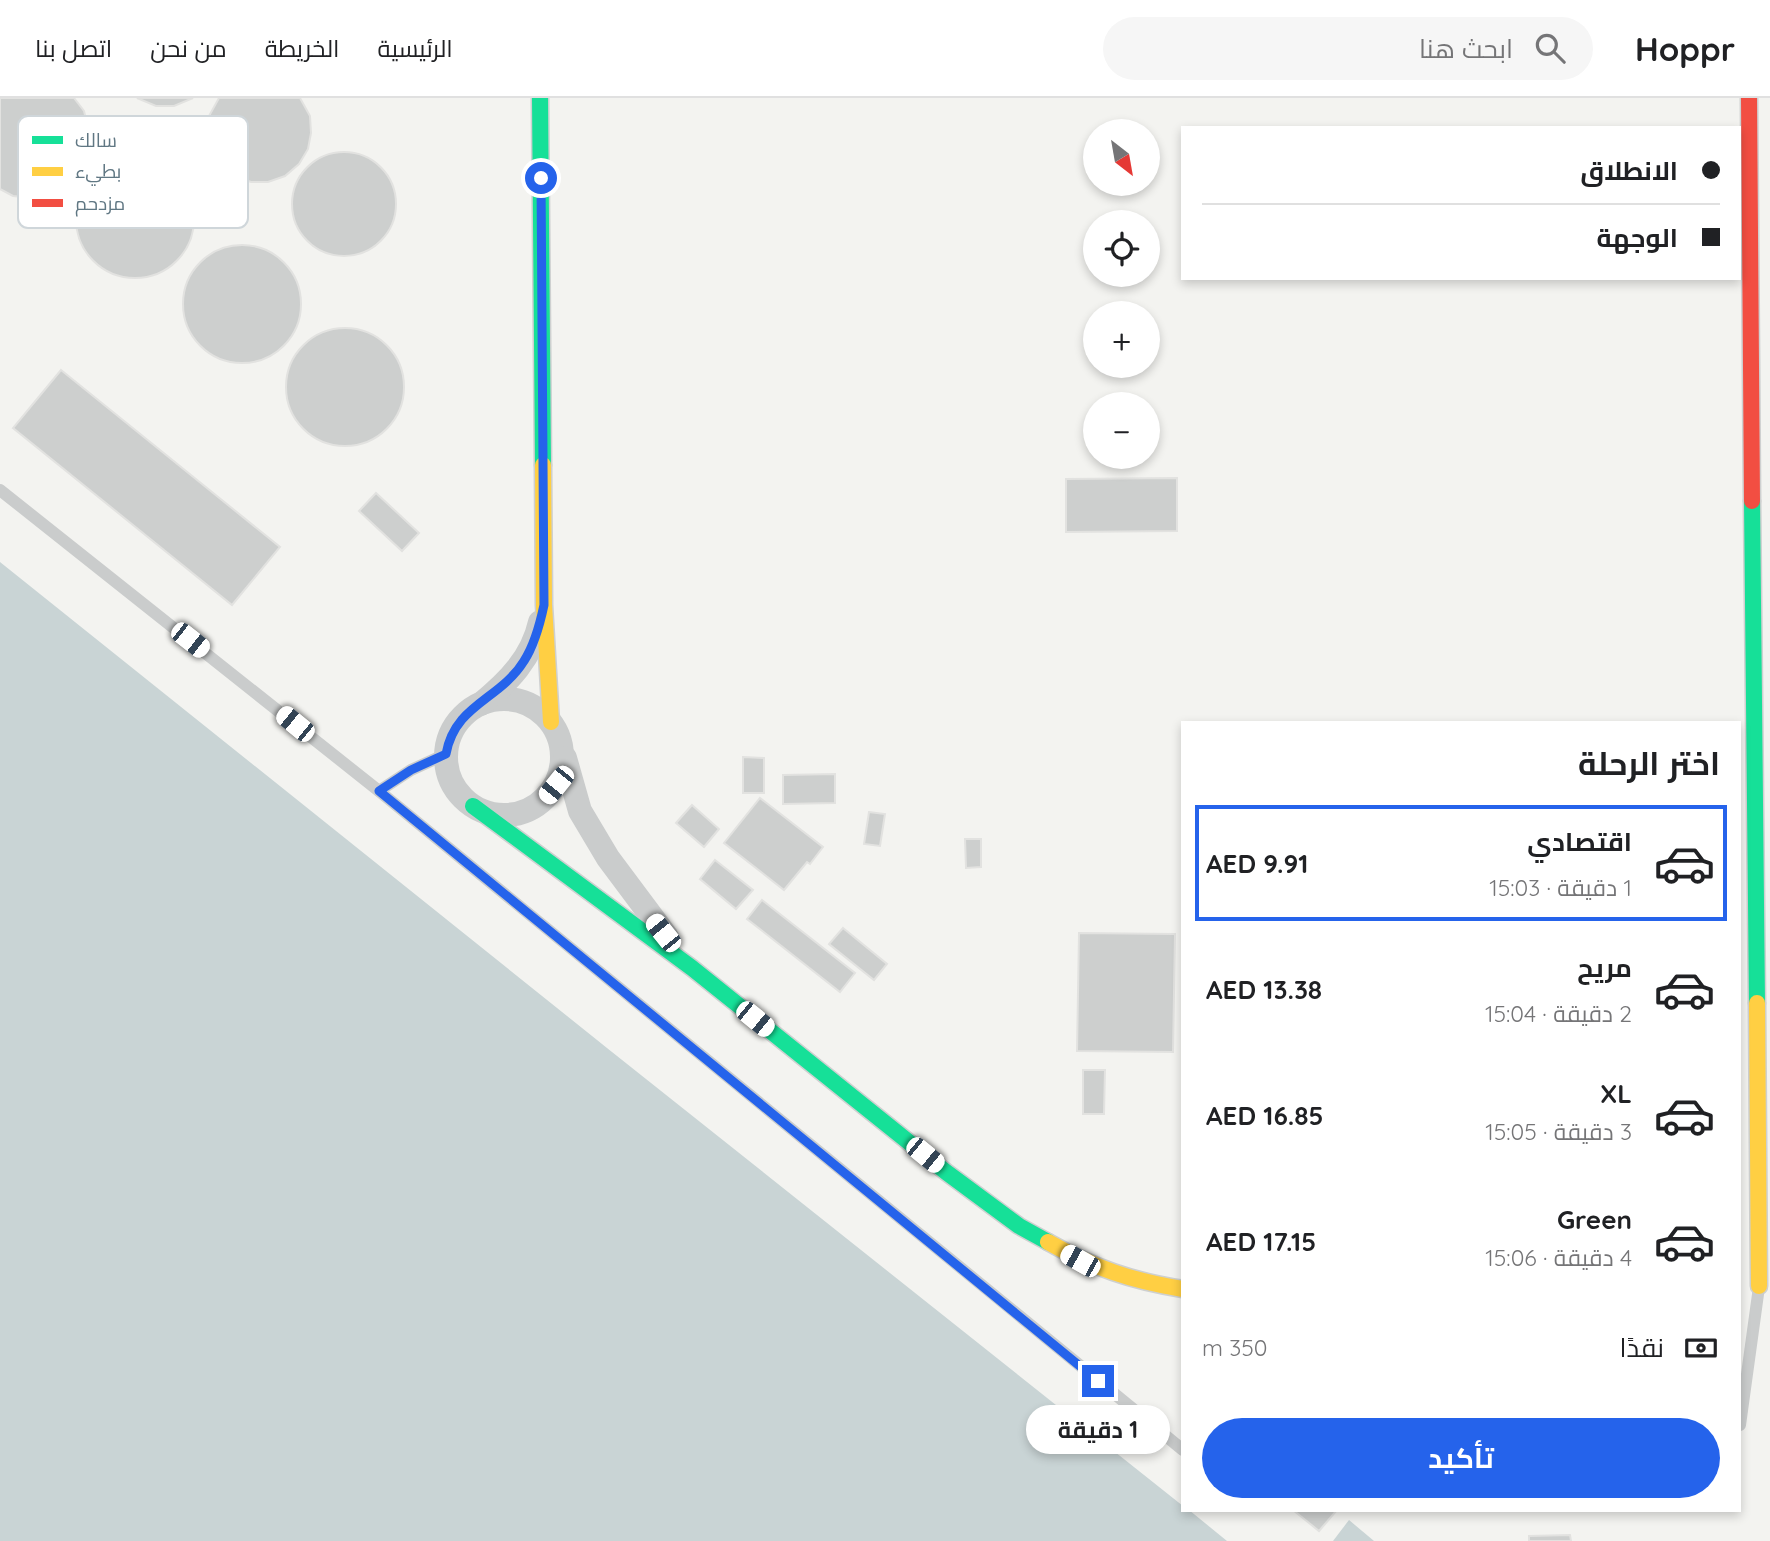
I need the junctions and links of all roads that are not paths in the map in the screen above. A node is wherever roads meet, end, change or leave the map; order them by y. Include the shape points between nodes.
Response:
1 (540, 98) edge
2 (1749, 98) edge
3 (0, 490) edge
4 (544, 605) junction
5 (480, 704) junction
6 (551, 722) junction
7 (562, 748) junction
8 (446, 754) junction
9 (379, 791) junction
10 (473, 806) junction
11 (691, 968) junction
12 (1756, 1286) edge
13 (1181, 1289) edge
14 (1741, 1398) edge
15 (1181, 1448) edge

1 - 4 street
2 - 12 street
3 - 9 lane
4 - 5 street via 524,662
4 - 6 street
5 - 6 street via 499,699 519,701
5 - 8 street via 456,725
6 - 7 street
7 - 10 street via 556,785 528,811 509,816
7 - 11 street via 580,811 608,859
8 - 9 lane
8 - 10 street via 452,784
9 - 15 lane
10 - 11 street
11 - 13 street via 1019,1226 1080,1261 1143,1283
12 - 14 lane

